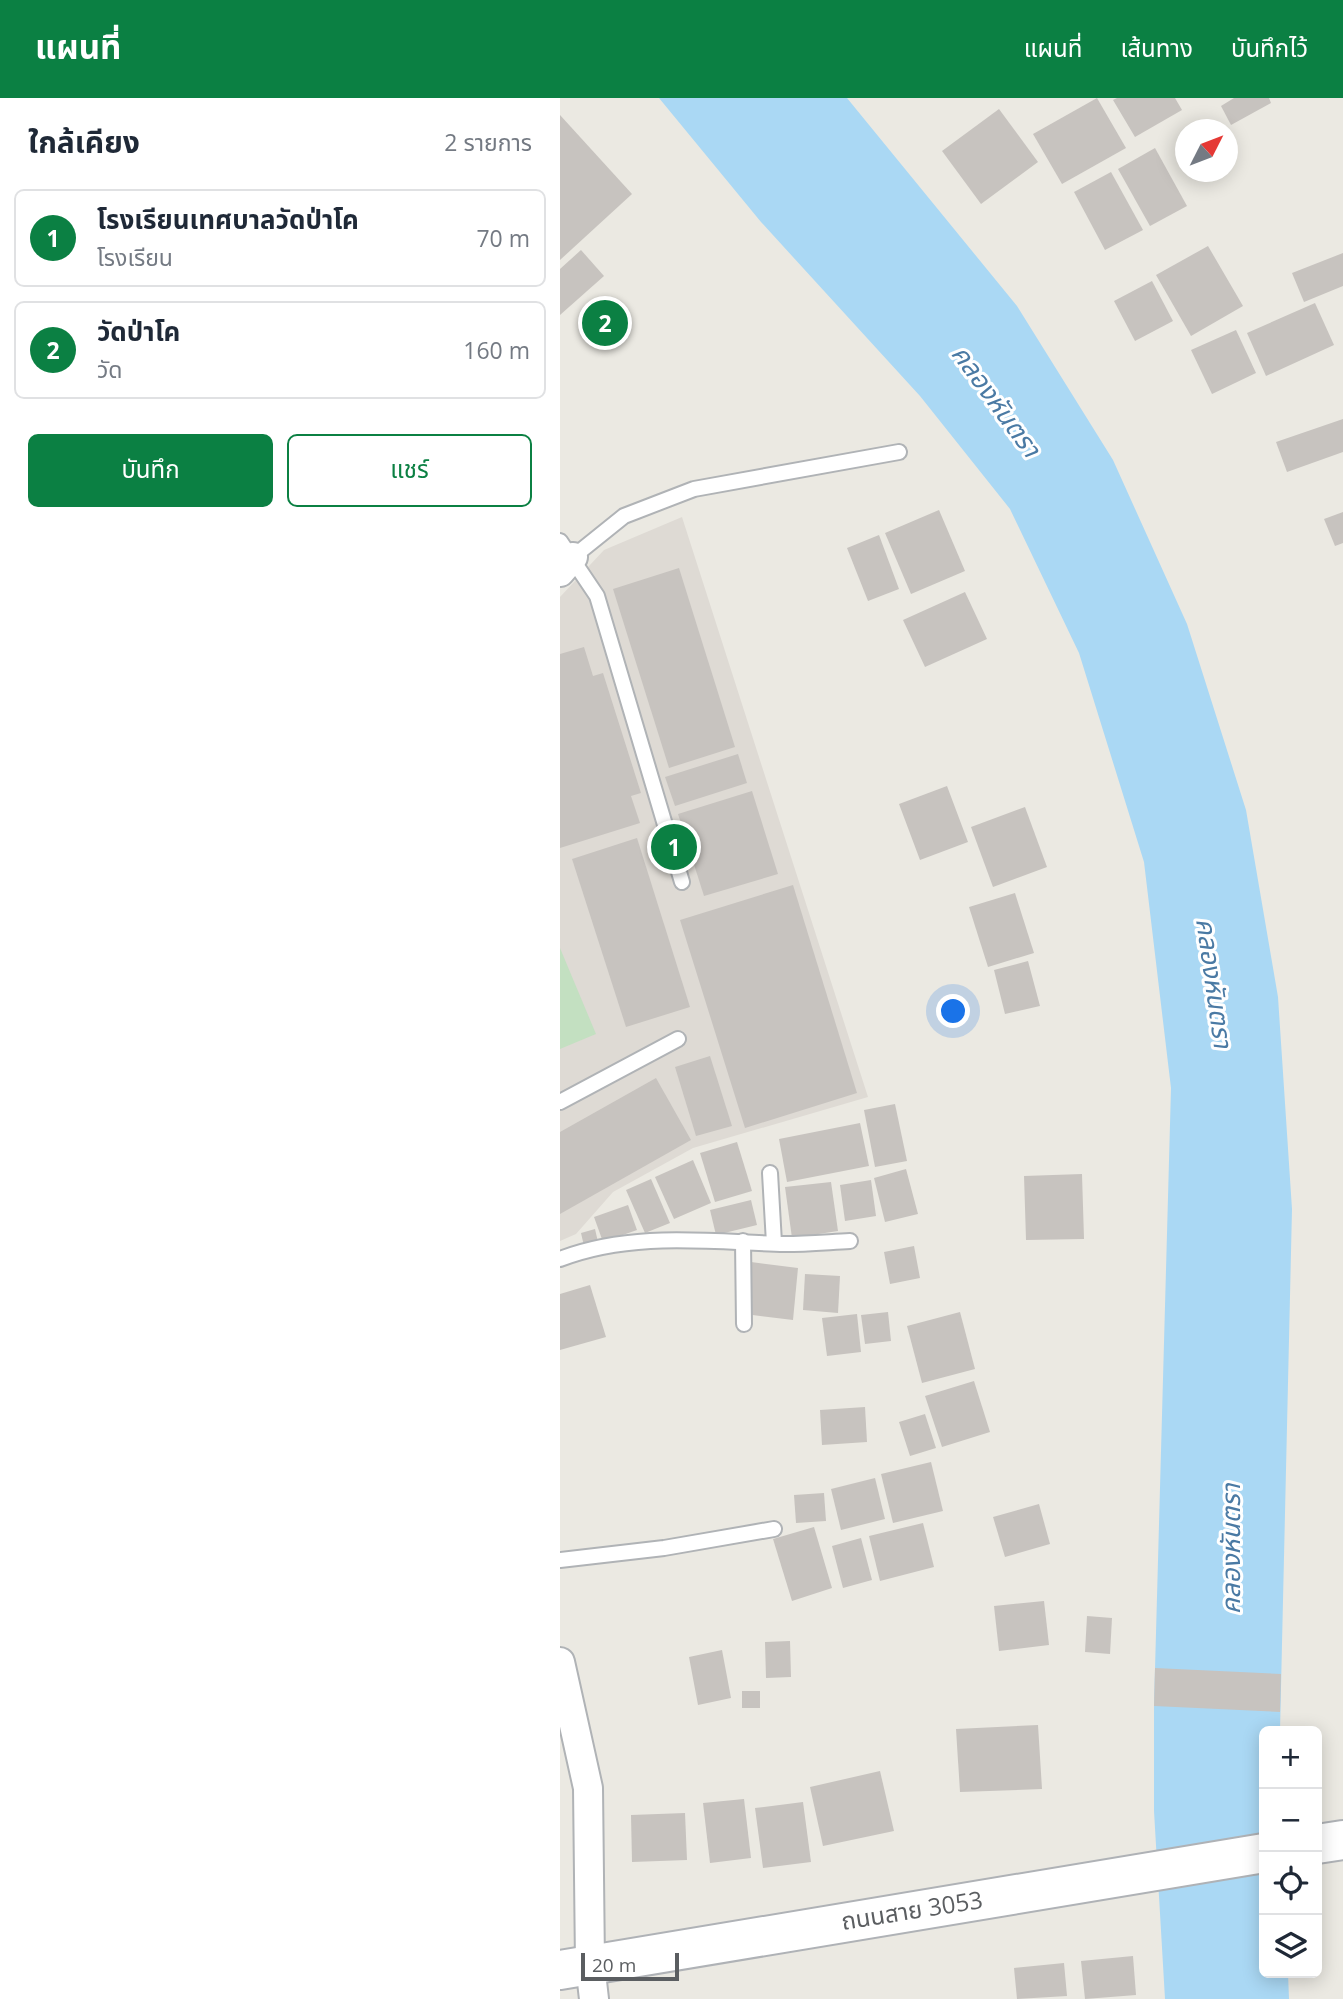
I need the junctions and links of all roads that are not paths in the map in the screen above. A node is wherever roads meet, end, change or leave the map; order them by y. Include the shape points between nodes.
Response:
1 (899, 452) dead end
2 (564, 557) edge
3 (682, 882) dead end
4 (678, 1039) dead end
5 (560, 1102) edge
6 (770, 1173) dead end
7 (743, 1241) junction
8 (850, 1241) dead end
9 (774, 1243) junction
10 (560, 1259) edge
11 (744, 1324) dead end
12 (774, 1529) dead end
13 (560, 1560) edge
14 (560, 1661) edge
15 (1343, 1840) edge
16 (1322, 1843) edge
17 (1259, 1854) edge
18 (581, 1977) edge

1 - 2 lane via 694,489 624,516
2 - 3 lane via 597,596
4 - 5 lane
6 - 9 lane
7 - 9 lane
7 - 10 lane via 661,1239 587,1249
7 - 11 lane
8 - 9 lane
12 - 13 lane
14 - 18 street via 589,1788
15 - 16 main road
17 - 18 main road, ถนนสาย 3053

